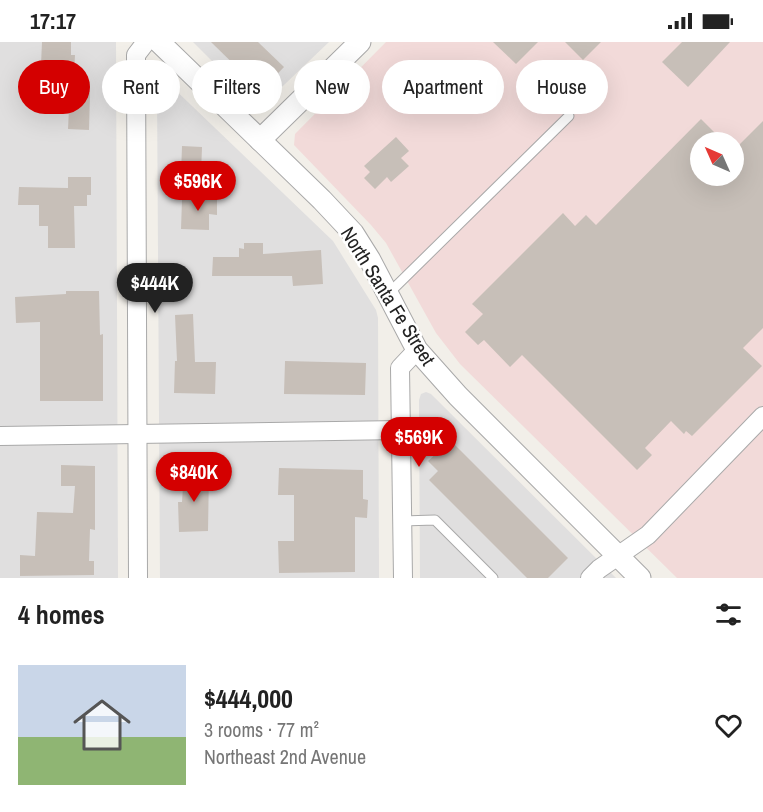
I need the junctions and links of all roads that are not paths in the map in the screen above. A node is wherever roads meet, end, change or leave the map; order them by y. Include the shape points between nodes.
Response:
1 (146, 42) edge
2 (159, 42) edge
3 (360, 42) edge
4 (569, 116) dead end
5 (260, 140) junction
6 (387, 295) junction
7 (417, 350) junction
8 (763, 416) edge
9 (400, 430) junction
10 (137, 435) junction
11 (0, 436) edge
12 (402, 521) junction
13 (618, 556) junction
14 (138, 578) edge
15 (403, 578) edge
16 (493, 578) edge
17 (590, 578) edge
18 (640, 578) edge

1 - 10 street via 136,55
2 - 5 street, North Santa Fe Street
3 - 5 street
4 - 6 lane
5 - 6 street, North Santa Fe Street via 353,233
6 - 7 street, North Santa Fe Street
7 - 9 street via 400,368
7 - 13 street, North Santa Fe Street
8 - 13 street via 648,536
9 - 10 street
9 - 12 street
10 - 11 street
10 - 14 street
12 - 15 street
12 - 16 lane via 435,520
13 - 17 street
13 - 18 street, North Santa Fe Street

